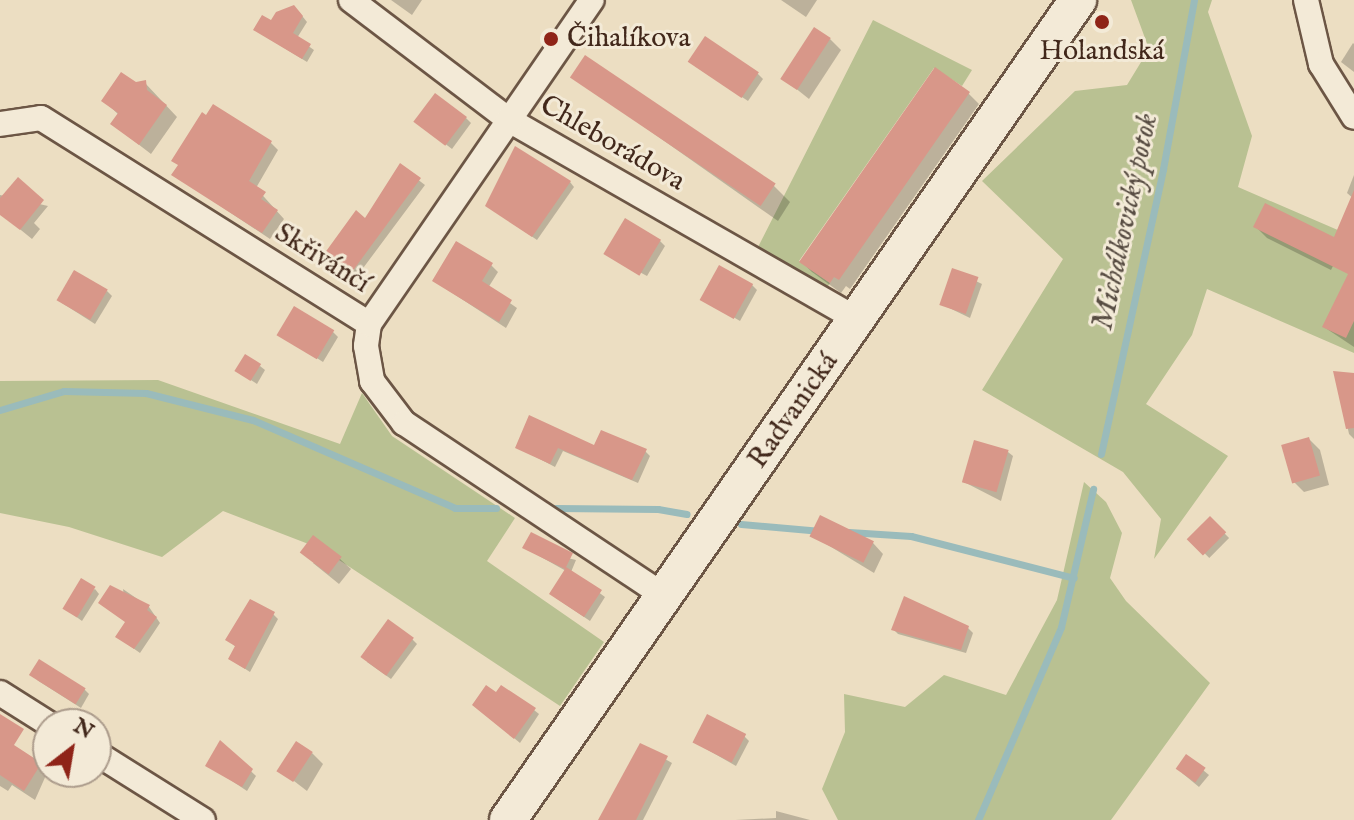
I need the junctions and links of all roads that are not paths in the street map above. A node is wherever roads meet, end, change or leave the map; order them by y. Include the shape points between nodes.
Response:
1 (351, 0) edge
2 (592, 0) edge
3 (1078, 0) edge
4 (1306, 0) edge
5 (1354, 117) edge
6 (509, 120) junction
7 (0, 124) edge
8 (858, 320) junction
9 (369, 324) junction
10 (664, 596) junction
11 (0, 693) edge
12 (32, 713) edge
13 (112, 763) edge
14 (203, 820) edge
15 (508, 820) edge

1 - 6 street, Chleborádova
2 - 6 street
3 - 8 street, Radvanická
4 - 5 street via 1321,64
6 - 8 street, Chleborádova
6 - 9 street
7 - 9 street, Skřivánčí via 41,118
8 - 10 street, Radvanická
9 - 10 street, Skřivánčí via 366,346 372,381 404,423
10 - 15 street, Radvanická
11 - 12 street
13 - 14 street

